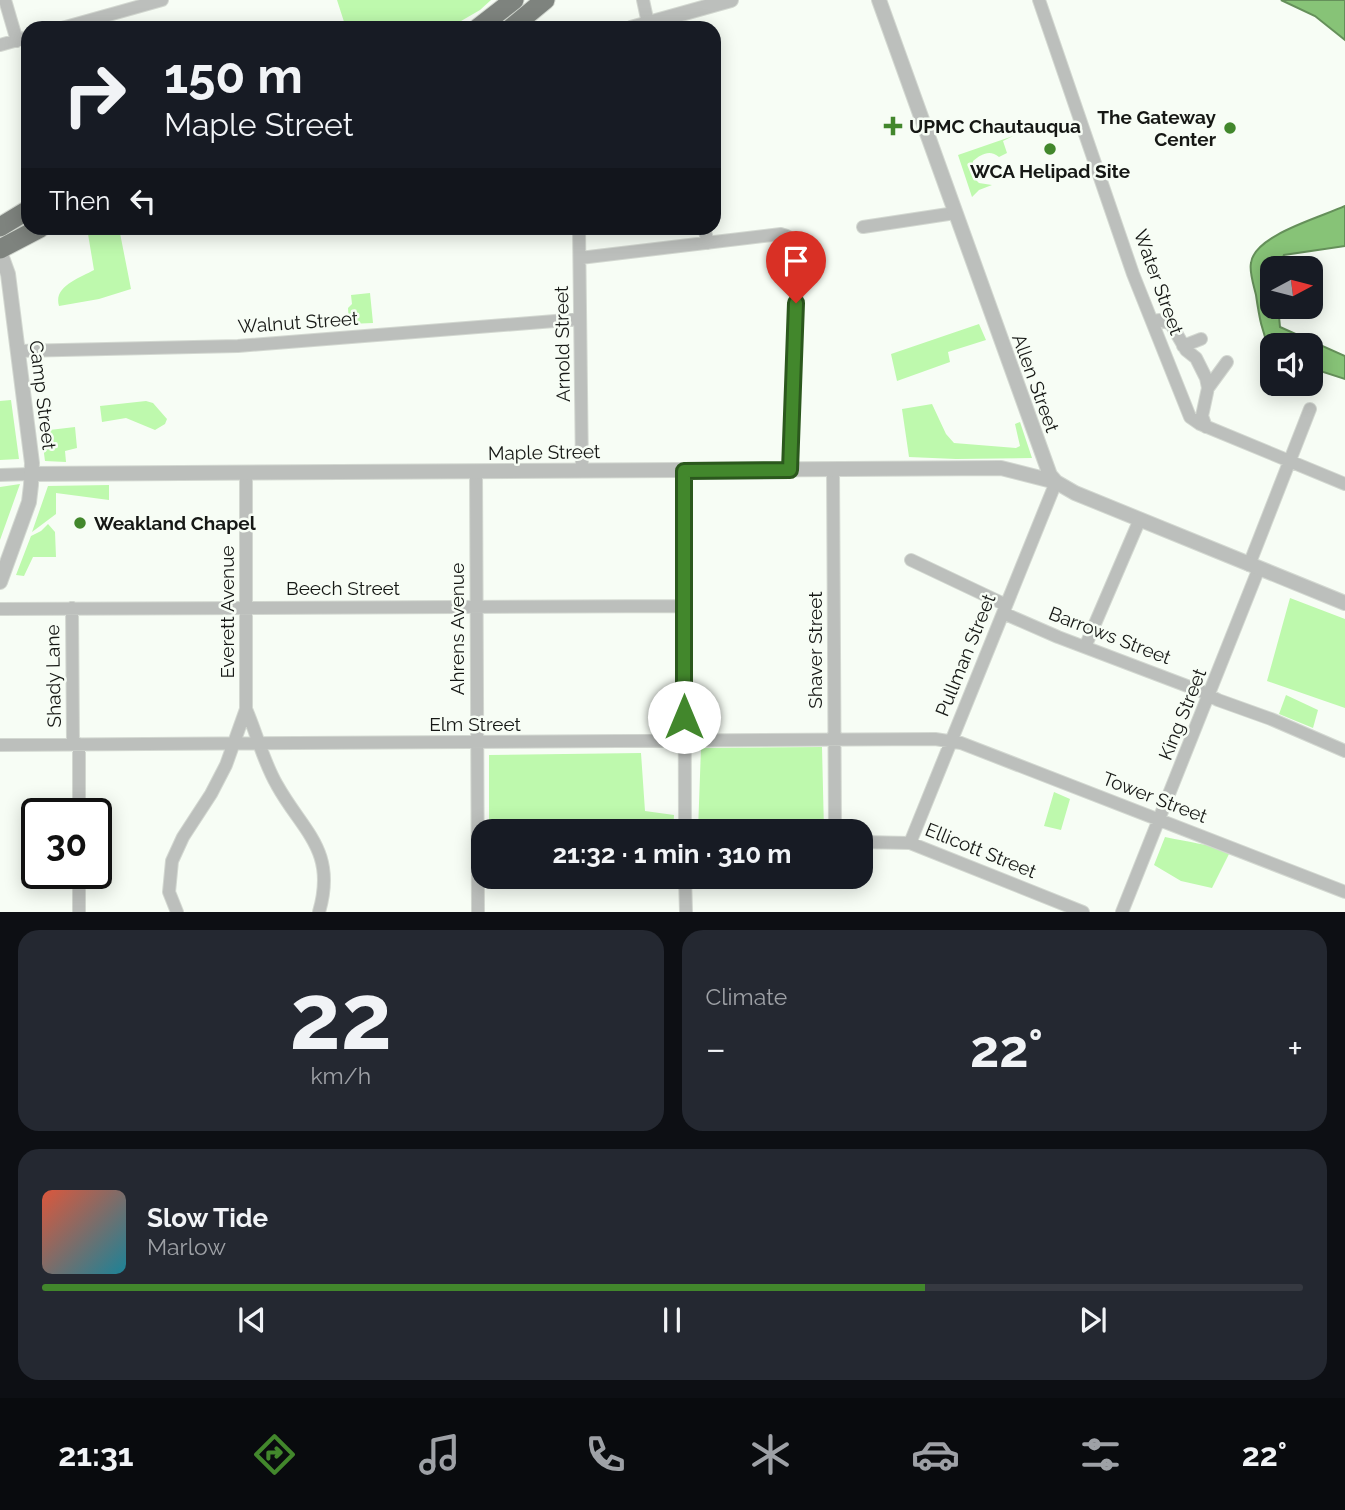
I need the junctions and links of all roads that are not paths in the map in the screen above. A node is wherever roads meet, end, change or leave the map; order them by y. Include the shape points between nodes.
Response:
1 (5, 0) edge
2 (162, 0) edge
3 (514, 0) edge
4 (545, 0) edge
5 (643, 0) edge
6 (731, 0) edge
7 (879, 0) edge
8 (1038, 0) edge
9 (87, 21) edge
10 (487, 21) edge
11 (520, 21) edge
12 (647, 21) edge
13 (664, 21) edge
14 (21, 37) edge
15 (21, 39) edge
16 (0, 45) edge
17 (955, 213) junction
18 (21, 214) edge
19 (0, 227) edge
20 (863, 227) dead end
21 (28, 235) edge
22 (579, 235) edge
23 (706, 235) edge
24 (708, 243) junction
25 (0, 251) edge
26 (580, 258) junction
27 (580, 319) junction
28 (1152, 321) junction
29 (1201, 339) dead end
30 (1183, 346) junction
31 (18, 351) junction
32 (1227, 362) dead end
33 (1208, 388) junction
34 (1310, 409) dead end
35 (1206, 427) junction
36 (1289, 461) junction
37 (582, 465) junction
38 (833, 469) junction
39 (790, 470) junction
40 (684, 471) junction
41 (246, 472) junction
42 (476, 472) junction
43 (31, 474) junction
44 (0, 475) edge
45 (1056, 482) junction
46 (1345, 484) edge
47 (1140, 519) junction
48 (911, 560) dead end
49 (1254, 566) junction
50 (0, 582) edge
51 (1345, 603) edge
52 (476, 606) junction
53 (684, 606) junction
54 (72, 608) junction
55 (247, 608) junction
56 (1, 609) edge
57 (1004, 609) junction
58 (1085, 647) junction
59 (1210, 696) junction
60 (246, 709) junction
61 (684, 741) junction
62 (834, 741) junction
63 (951, 741) junction
64 (0, 744) edge
65 (76, 744) junction
66 (235, 744) junction
67 (260, 744) junction
68 (477, 744) junction
69 (1345, 751) edge
70 (78, 798) edge
71 (479, 819) edge
72 (685, 819) edge
73 (835, 819) edge
74 (1160, 820) junction
75 (873, 842) edge
76 (910, 843) junction
77 (79, 889) edge
78 (479, 889) edge
79 (685, 889) edge
80 (1345, 892) edge
81 (324, 908) edge
82 (172, 909) edge
83 (79, 912) edge
84 (478, 912) edge
85 (686, 912) edge
86 (1083, 912) edge
87 (1122, 912) edge

1 - 14 street
2 - 9 street
3 - 10 highway
4 - 11 highway
5 - 12 street
6 - 13 street
7 - 17 street, Allen Street
8 - 28 street, Water Street
15 - 16 street
17 - 20 street
17 - 45 street, Allen Street via 1045,464
18 - 19 highway
21 - 25 highway
22 - 26 street, Arnold Street
23 - 24 street
24 - 26 street
24 - 39 street via 781,234 795,243
25 - 31 street, Camp Street via 8,274
26 - 27 street, Arnold Street
27 - 31 street, Walnut Street via 238,346
27 - 37 street, Arnold Street
28 - 30 street via 1171,324
28 - 35 street, Water Street via 1190,417
29 - 30 street
30 - 33 street via 1202,367
31 - 43 street, Camp Street
32 - 33 street
33 - 35 street via 1202,416
34 - 36 street, King Street
35 - 36 street, Water Street
36 - 46 street, Water Street
36 - 49 street, King Street
37 - 40 street, Maple Street
37 - 42 street, Maple Street
38 - 39 street, Maple Street
38 - 45 street, Maple Street via 1002,468
38 - 62 street, Shaver Street
39 - 40 street, Maple Street
40 - 53 street
41 - 42 street, Maple Street
41 - 43 street, Maple Street
41 - 55 street, Everett Avenue
42 - 52 street, Ahrens Avenue
43 - 44 street
43 - 50 street, Camp Street via 29,502
45 - 47 street
45 - 57 street, Pullman Street
47 - 49 street
47 - 58 street
48 - 57 street, Barrows Street
49 - 51 street
49 - 59 street, King Street
52 - 53 street, Beech Street
52 - 55 street, Beech Street
52 - 68 street, Ahrens Avenue
53 - 61 street
54 - 55 street, Beech Street
54 - 56 street, Beech Street
54 - 65 street, Shady Lane
55 - 60 street, Everett Avenue
57 - 58 street, Barrows Street
57 - 63 street, Pullman Street
58 - 59 street, Barrows Street
59 - 69 street, Barrows Street
59 - 74 street, King Street
60 - 66 street
60 - 67 street
61 - 62 street, Elm Street
61 - 68 street, Elm Street
61 - 72 street
62 - 63 street, Elm Street
62 - 73 street, Shaver Street
63 - 74 street, Tower Street
63 - 76 street, Pullman Street
64 - 65 street, Elm Street
65 - 66 street, Elm Street
65 - 70 street, Shady Lane
66 - 67 street, Elm Street
66 - 82 street via 172,861 168,887
67 - 68 street, Elm Street
67 - 81 street via 276,784 320,852
68 - 71 street, Ahrens Avenue
74 - 80 street, Tower Street
74 - 87 street, King Street
75 - 76 street, Ellicott Street
76 - 86 street, Ellicott Street
77 - 83 street
78 - 84 street, Ahrens Avenue
79 - 85 street

